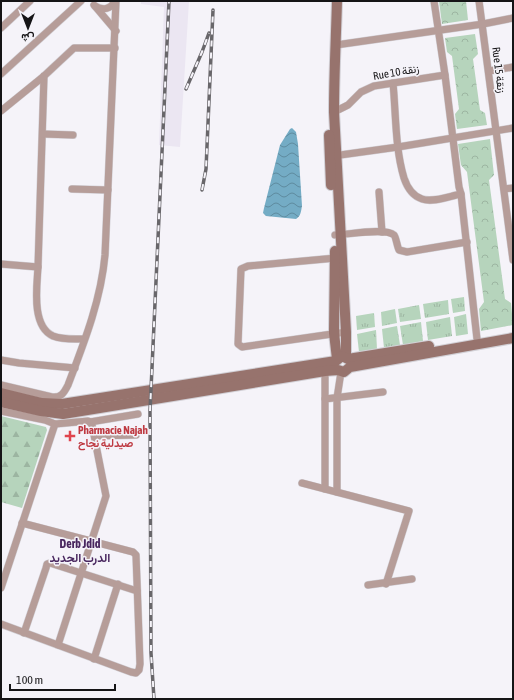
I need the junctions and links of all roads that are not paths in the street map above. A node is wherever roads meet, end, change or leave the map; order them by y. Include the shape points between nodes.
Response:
1 (30, 1) edge
2 (81, 1) edge
3 (116, 1) edge
4 (337, 1) edge
5 (434, 1) edge
6 (479, 1) edge
7 (93, 3) edge
8 (513, 18) edge
9 (483, 24) junction
10 (1, 28) edge
11 (438, 30) junction
12 (116, 31) junction
13 (336, 45) junction
14 (115, 48) junction
15 (513, 67) edge
16 (488, 71) junction
17 (1, 74) edge
18 (445, 75) junction
19 (44, 76) junction
20 (334, 76) junction
21 (393, 83) junction
22 (1, 111) edge
23 (334, 112) junction
24 (513, 128) edge
25 (496, 130) junction
26 (43, 134) junction
27 (73, 136) dead end
28 (453, 138) junction
29 (398, 147) junction
30 (333, 156) junction
31 (72, 188) dead end
32 (513, 188) edge
33 (504, 189) junction
34 (108, 190) junction
35 (379, 192) dead end
36 (461, 194) junction
37 (382, 232) junction
38 (511, 232) edge
39 (338, 235) junction
40 (467, 242) junction
41 (336, 258) junction
42 (513, 260) edge
43 (1, 264) edge
44 (38, 267) junction
45 (346, 332) junction
46 (513, 332) edge
47 (334, 333) junction
48 (513, 338) edge
49 (84, 339) junction
50 (477, 339) junction
51 (1, 360) edge
52 (342, 364) junction
53 (74, 368) junction
54 (325, 371) junction
55 (1, 385) edge
56 (383, 392) dead end
57 (1, 393) edge
58 (337, 398) junction
59 (325, 399) junction
60 (1, 402) edge
61 (1, 411) edge
62 (138, 414) dead end
63 (90, 422) junction
64 (55, 424) junction
65 (136, 435) dead end
66 (95, 436) junction
67 (302, 483) dead end
68 (325, 489) junction
69 (337, 492) junction
70 (22, 524) junction
71 (92, 542) junction
72 (82, 573) junction
73 (412, 579) dead end
74 (118, 584) junction
75 (386, 584) junction
76 (368, 586) dead end
77 (1, 588) edge
78 (137, 591) junction
79 (1, 624) edge
80 (24, 633) junction
81 (58, 645) junction
82 (94, 659) junction

1 - 10 street
2 - 17 street
3 - 7 street via 107,8 100,8
3 - 12 street
4 - 13 main road
5 - 11 street
6 - 9 street, Rue 15 زنقة
7 - 12 street
8 - 9 street
9 - 11 street
9 - 16 street, Rue 15 زنقة
11 - 13 street
11 - 18 street
12 - 14 street
13 - 20 main road
14 - 19 street via 74,48
14 - 34 street
15 - 16 street
16 - 25 street, Rue 15 زنقة
18 - 21 street, Rue 10 زنقة
18 - 28 street
19 - 22 street
19 - 26 street
20 - 23 main road
20 - 30 main road via 328,90
21 - 23 street, Rue 10 زنقة via 374,86 361,92 348,105
21 - 29 street
23 - 30 main road
24 - 25 street
25 - 28 street
25 - 33 street, Rue 15 زنقة
26 - 27 street
26 - 44 street
28 - 29 street
28 - 36 street
29 - 30 street
29 - 36 street via 404,179 416,196 431,200
30 - 39 main road
31 - 34 street
32 - 33 street
33 - 38 street, Rue 15 زنقة
34 - 49 street via 104,272
35 - 37 street
36 - 40 street
37 - 39 street
37 - 40 street via 392,234 399,250 403,252
38 - 42 street, Rue 15 زنقة
39 - 41 main road
39 - 45 main road
40 - 50 street
41 - 47 main road
41 - 47 street via 248,266 242,269 238,344 242,347
43 - 44 street
44 - 49 street via 36,298 43,327 50,334 61,338
45 - 47 street
45 - 52 main road
46 - 50 main road
47 - 52 main road
48 - 52 main road
49 - 53 street
50 - 52 main road
51 - 53 street
52 - 54 main road
52 - 57 main road via 62,404 42,403
52 - 58 street
53 - 55 street via 66,390 59,397
54 - 59 street
54 - 60 main road via 63,414
56 - 58 street
58 - 59 street
58 - 69 street
59 - 68 street
61 - 64 street
62 - 63 street
63 - 64 street
63 - 66 street
64 - 70 street
65 - 66 street
66 - 71 street via 106,496
67 - 68 street
68 - 69 street
69 - 75 street via 409,511
70 - 71 street
70 - 77 street
71 - 72 street
71 - 78 street via 136,555
72 - 74 street
72 - 80 street via 47,564
72 - 81 street
73 - 75 street
74 - 78 street
74 - 82 street
75 - 76 street
78 - 82 street via 139,670 136,673 131,672
79 - 80 street
80 - 81 street
81 - 82 street

